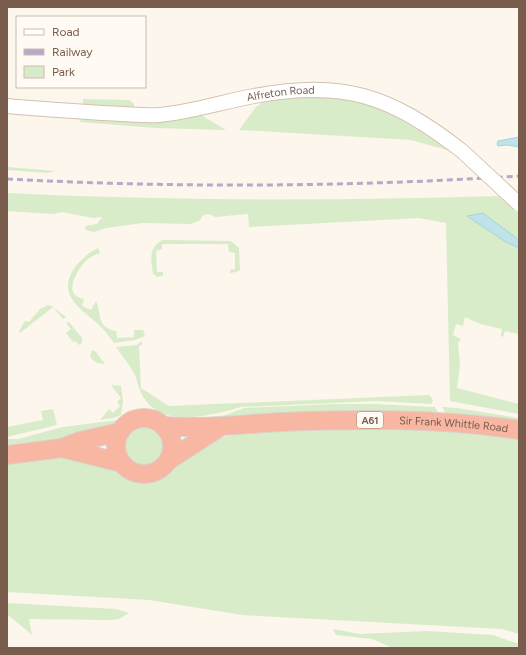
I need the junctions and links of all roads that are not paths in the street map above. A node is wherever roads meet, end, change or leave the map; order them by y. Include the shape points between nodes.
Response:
1 (7, 106) edge
2 (519, 204) edge
3 (164, 426) junction
4 (220, 427) junction
5 (519, 430) edge
6 (120, 432) junction
7 (62, 448) junction
8 (7, 455) edge
9 (169, 460) junction
10 (122, 462) junction

1 - 2 street, Alfreton Road, bridge via 158,115 306,89 329,90 371,98 404,111 434,130
3 - 4 highway, Sir Frank Whittle Road / A61
3 - 6 highway via 151,419 140,418 130,422
3 - 9 highway via 172,442
4 - 5 highway, Sir Frank Whittle Road / A61 via 257,423 399,420 450,422
4 - 9 highway, Sir Frank Whittle Road / A61
6 - 7 highway
6 - 10 highway via 117,448
7 - 8 highway
7 - 10 highway
9 - 10 highway via 162,467 149,473 134,472

